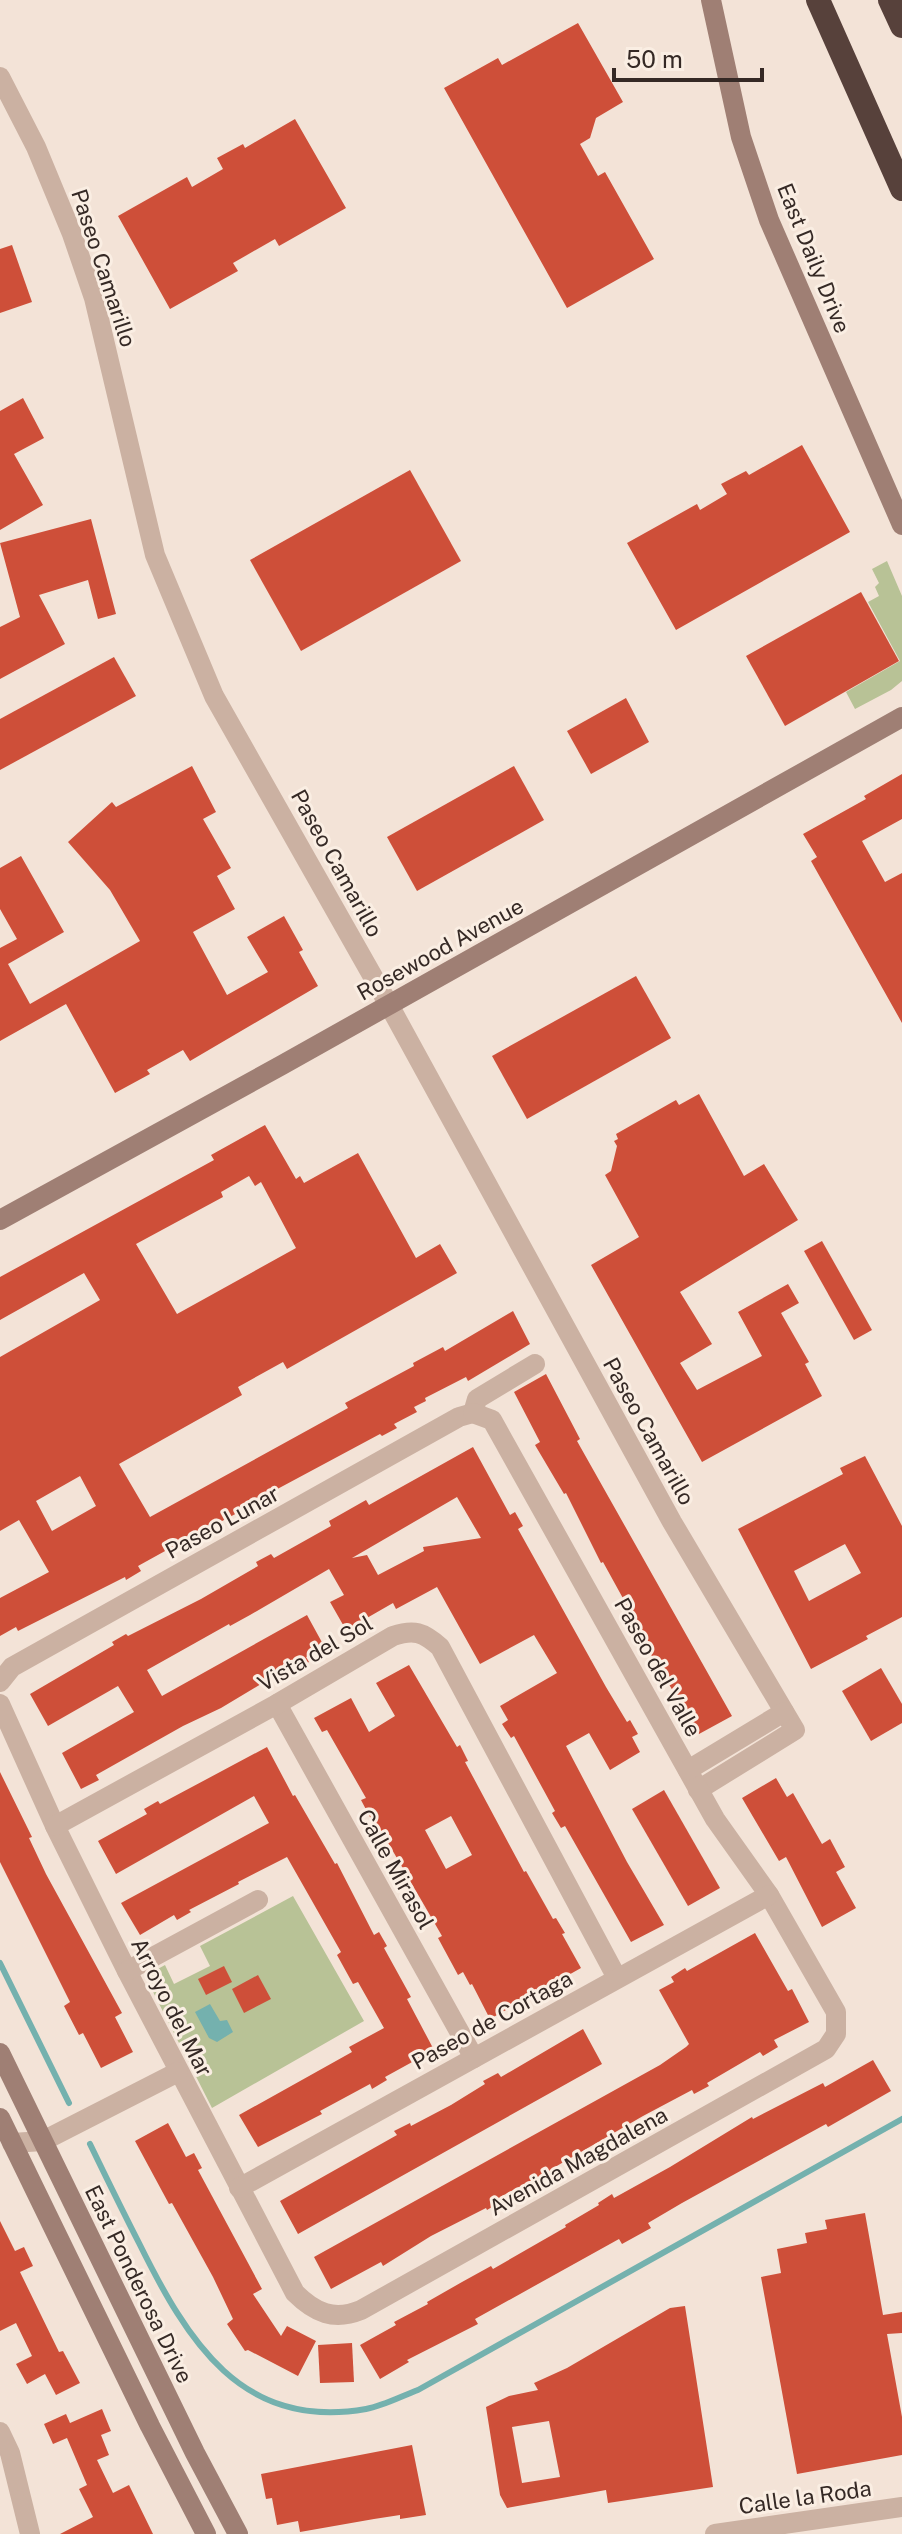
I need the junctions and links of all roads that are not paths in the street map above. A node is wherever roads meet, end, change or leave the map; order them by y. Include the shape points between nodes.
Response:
1 (711, 0) edge
2 (818, 0) edge
3 (890, 0) edge
4 (902, 26) edge
5 (0, 77) edge
6 (902, 189) edge
7 (902, 525) edge
8 (902, 717) edge
9 (389, 1005) junction
10 (0, 1220) edge
11 (535, 1364) dead end
12 (473, 1413) junction
13 (0, 1682) edge
14 (0, 1704) edge
15 (277, 1704) junction
16 (789, 1721) junction
17 (688, 1770) junction
18 (698, 1790) junction
19 (55, 1826) junction
20 (769, 1895) junction
21 (258, 1900) dead end
22 (127, 1971) junction
23 (617, 1978) junction
24 (838, 2024) joint
25 (0, 2053) edge
26 (474, 2058) junction
27 (178, 2072) junction
28 (0, 2118) edge
29 (43, 2141) junction
30 (12, 2143) junction
31 (239, 2188) junction
32 (324, 2313) joint
33 (0, 2432) edge
34 (7, 2477) edge
35 (902, 2507) edge
36 (30, 2534) edge
37 (206, 2534) edge
38 (238, 2534) edge
39 (715, 2534) edge

1 - 7 main road, East Daily Drive via 741,137 769,220
2 - 6 highway
3 - 4 highway
5 - 9 street, Paseo Camarillo via 36,147 94,298 155,555 191,643 214,696
8 - 9 main road, Rosewood Avenue
9 - 10 main road, Rosewood Avenue
9 - 16 street, Paseo Camarillo via 672,1522
11 - 12 street via 477,1399
12 - 13 street, Paseo Lunar via 12,1667
12 - 17 street, Paseo del Valle via 492,1420
14 - 19 street, Arroyo del Mar
15 - 19 street, Vista del Sol
15 - 23 street, Vista del Sol via 393,1636 418,1631 427,1636 440,1647
15 - 26 street, Calle Mirasol
16 - 17 street
16 - 18 street
17 - 18 street, Paseo del Valle
18 - 20 street, Paseo del Valle
19 - 22 street, Arroyo del Mar
20 - 23 street, Paseo de Cortaga
20 - 24 street, Paseo del Valle
21 - 22 street
22 - 27 street, Arroyo del Mar
23 - 26 street, Paseo de Cortaga
24 - 32 street, Avenida Magdalena via 826,2049 361,2310 347,2316
25 - 29 main road, East Ponderosa Drive
26 - 31 street, Paseo de Cortaga
27 - 29 street
27 - 31 street, Arroyo del Mar
28 - 30 main road
29 - 30 street
29 - 38 main road, East Ponderosa Drive
30 - 37 main road
31 - 32 street, Arroyo del Mar via 295,2293 309,2308
33 - 34 street via 10,2453
34 - 36 street
35 - 39 street, Calle la Roda

